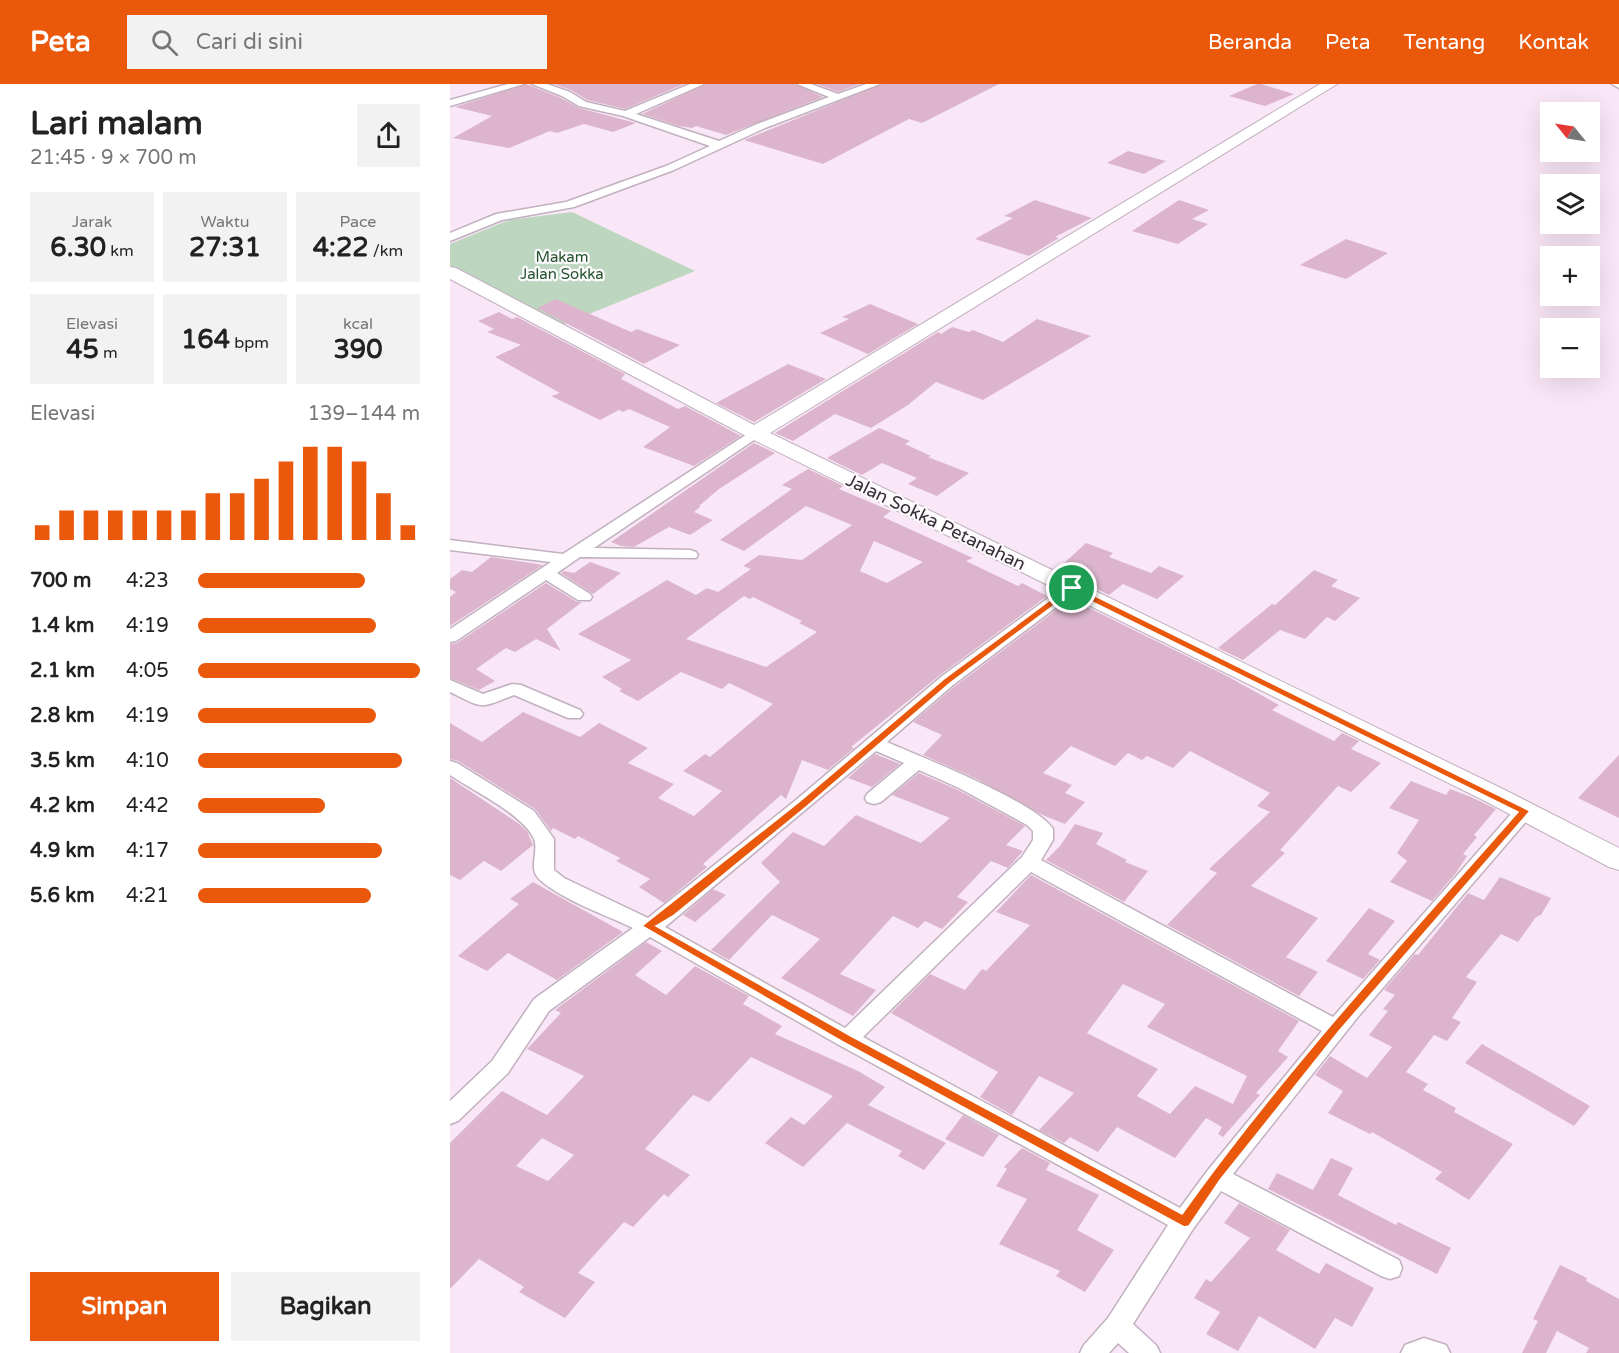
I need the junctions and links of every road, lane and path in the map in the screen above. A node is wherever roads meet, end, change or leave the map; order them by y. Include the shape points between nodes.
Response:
1 (519, 84) edge
2 (537, 84) edge
3 (699, 84) edge
4 (802, 84) edge
5 (875, 84) edge
6 (1330, 84) edge
7 (837, 97) junction
8 (450, 103) edge
9 (626, 114) junction
10 (719, 145) junction
11 (450, 237) edge
12 (450, 272) edge
13 (755, 433) junction
14 (450, 545) edge
15 (571, 555) junction
16 (690, 555) dead end
17 (546, 573) junction
18 (1072, 588) junction
19 (584, 597) dead end
20 (450, 637) edge
21 (450, 685) edge
22 (574, 714) dead end
23 (874, 744) junction
24 (916, 763) junction
25 (450, 767) edge
26 (873, 798) dead end
27 (1525, 811) junction
28 (1619, 860) edge
29 (1029, 862) junction
30 (647, 926) junction
31 (1335, 1028) junction
32 (847, 1039) junction
33 (450, 1115) edge
34 (1216, 1177) junction
35 (1184, 1222) junction
36 (1390, 1268) dead end
37 (1117, 1326) junction
38 (1093, 1353) edge
39 (1147, 1353) edge
40 (1414, 1353) edge
41 (1437, 1353) edge

1 - 8 street
2 - 9 street via 583,104
3 - 9 street
4 - 7 street
5 - 7 street
6 - 13 street
7 - 10 street
9 - 10 street
10 - 11 street via 670,168 570,205 500,218
12 - 13 street, Jalan Sokka Petanahan
13 - 15 street
13 - 18 street, Jalan Sokka Petanahan
14 - 15 street
15 - 16 street
15 - 17 street
17 - 19 street
17 - 20 street
18 - 23 street via 947,681
18 - 27 street, Jalan Sokka Petanahan
21 - 22 street via 482,701 512,689 521,690
23 - 24 street
23 - 30 street via 678,906
24 - 26 street
24 - 29 street via 1034,820 1043,829 1043,840
25 - 30 street via 528,816 544,839 543,866 549,878
27 - 28 street, Jalan Sokka Petanahan
27 - 31 street
29 - 31 street
29 - 32 street
30 - 32 street
30 - 33 street via 534,1011 495,1074
31 - 34 street
32 - 35 street
34 - 35 street
34 - 36 street
35 - 37 street
37 - 38 street
37 - 39 street
40 - 41 street

